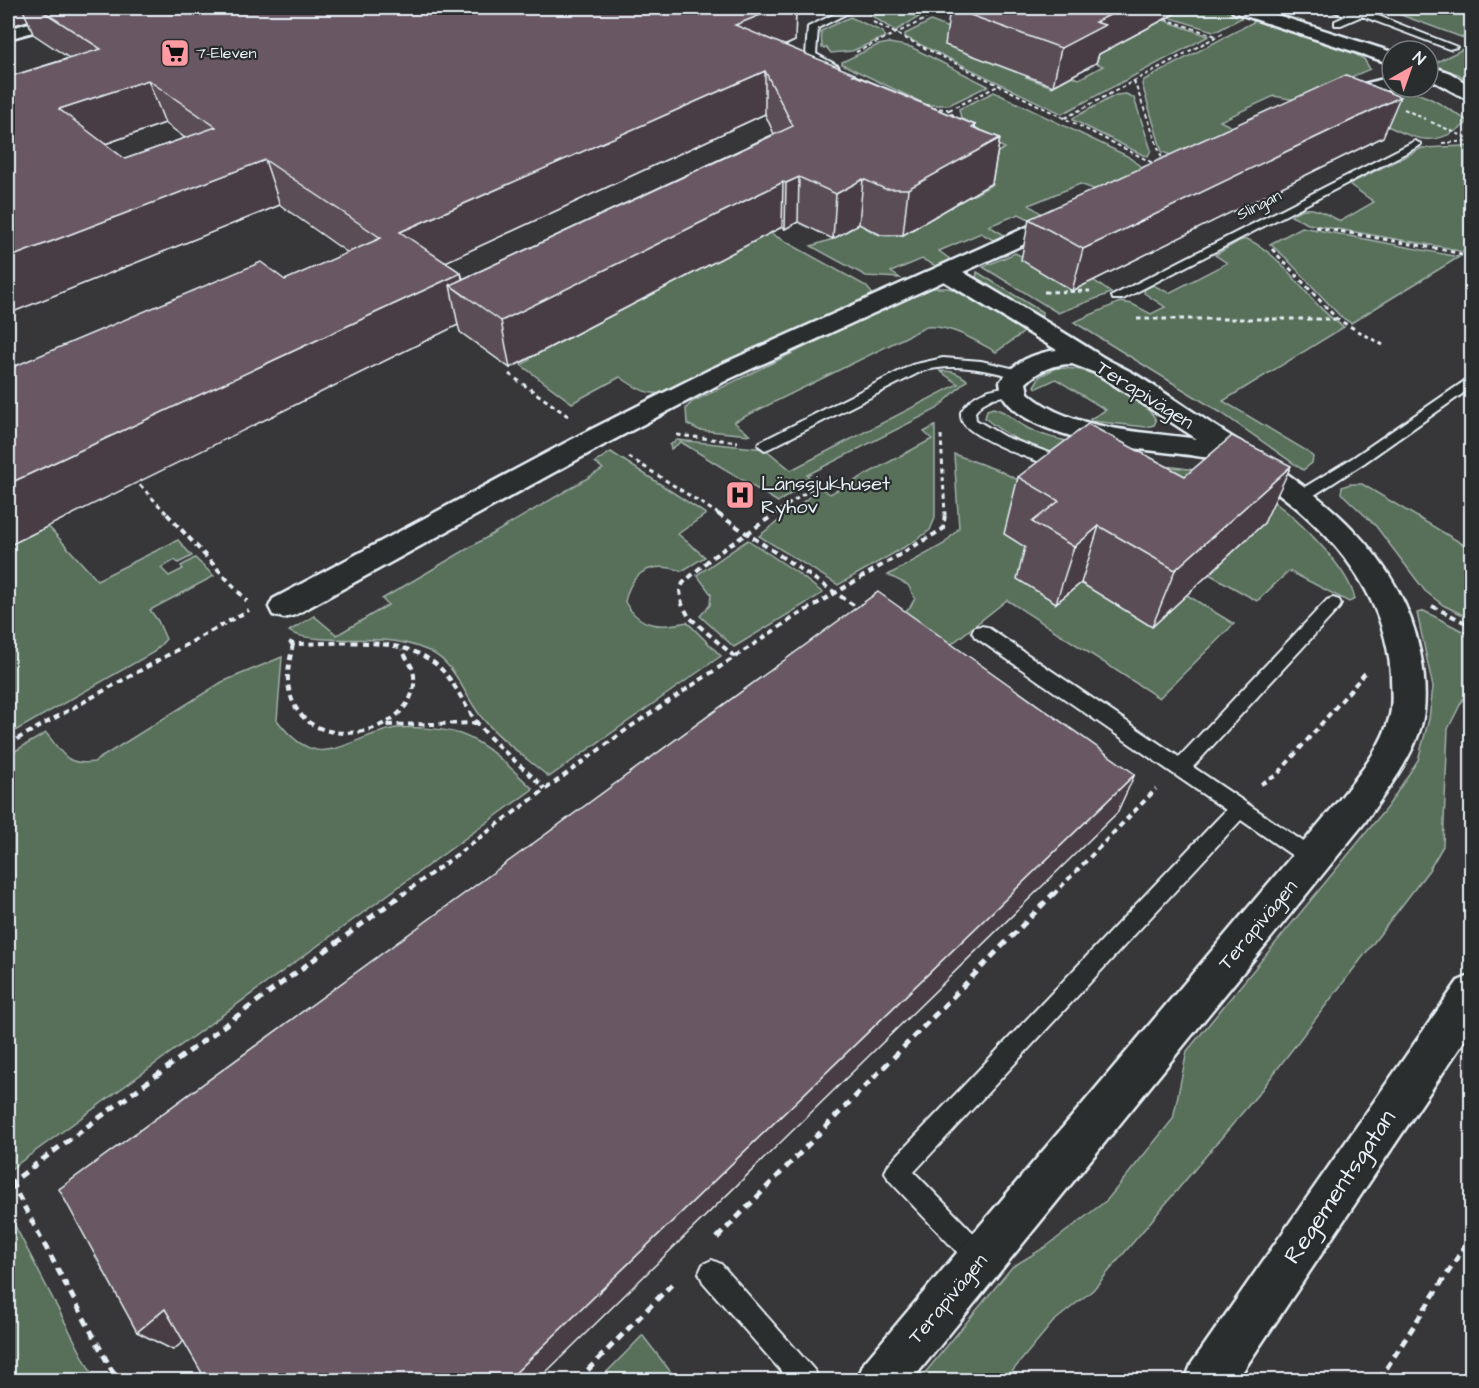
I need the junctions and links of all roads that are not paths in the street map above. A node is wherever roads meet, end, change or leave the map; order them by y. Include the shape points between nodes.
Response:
1 (99, 8) edge
2 (1239, 8) edge
3 (1330, 8) edge
4 (1376, 8) edge
5 (850, 9) edge
6 (1358, 15) junction
7 (60, 19) junction
8 (113, 21) edge
9 (1338, 23) dead end
10 (8, 34) edge
11 (1452, 47) dead end
12 (1380, 54) edge
13 (844, 73) edge
14 (1440, 80) edge
15 (1380, 85) edge
16 (1472, 96) edge
17 (1316, 101) edge
18 (1415, 144) dead end
19 (1083, 209) edge
20 (946, 272) junction
21 (1123, 293) road end
22 (1095, 362) junction
23 (1472, 380) edge
24 (1017, 382) junction
25 (765, 445) road end
26 (1235, 453) junction
27 (1085, 469) edge
28 (1300, 497) junction
29 (1333, 603) dead end
30 (284, 607) dead end
31 (981, 632) dead end
32 (1180, 768) junction
33 (1239, 808) junction
34 (1313, 859) junction
35 (1472, 994) edge
36 (981, 1259) junction
37 (712, 1273) dead end
38 (806, 1380) edge
39 (880, 1380) edge
40 (1209, 1380) edge

1 - 7 street
2 - 12 street
3 - 6 lane
4 - 6 lane
5 - 13 lane via 813,27 811,55
6 - 9 lane
6 - 11 lane
7 - 8 street via 80,30
7 - 10 street
14 - 16 street
15 - 17 street
18 - 21 lane, Slingan
19 - 20 street
20 - 22 street
20 - 30 street via 720,374
22 - 24 street, Terapivägen via 1065,357 1040,361 1023,369
22 - 26 street, Terapivägen via 1170,407
23 - 28 lane
24 - 25 lane via 968,362 932,363
24 - 26 street, Terapivägen via 1016,396 1049,420 1143,447
24 - 27 lane via 973,402 968,412 970,422 1027,452
26 - 28 street, Terapivägen via 1266,470
28 - 34 street, Terapivägen via 1357,550 1375,574 1398,623 1408,686 1406,717 1393,752
29 - 32 lane
31 - 32 lane
32 - 33 lane
33 - 34 lane
33 - 36 lane via 897,1172
34 - 36 street, Terapivägen
35 - 40 street, Regementsgatan
36 - 39 street, Terapivägen
37 - 38 lane

